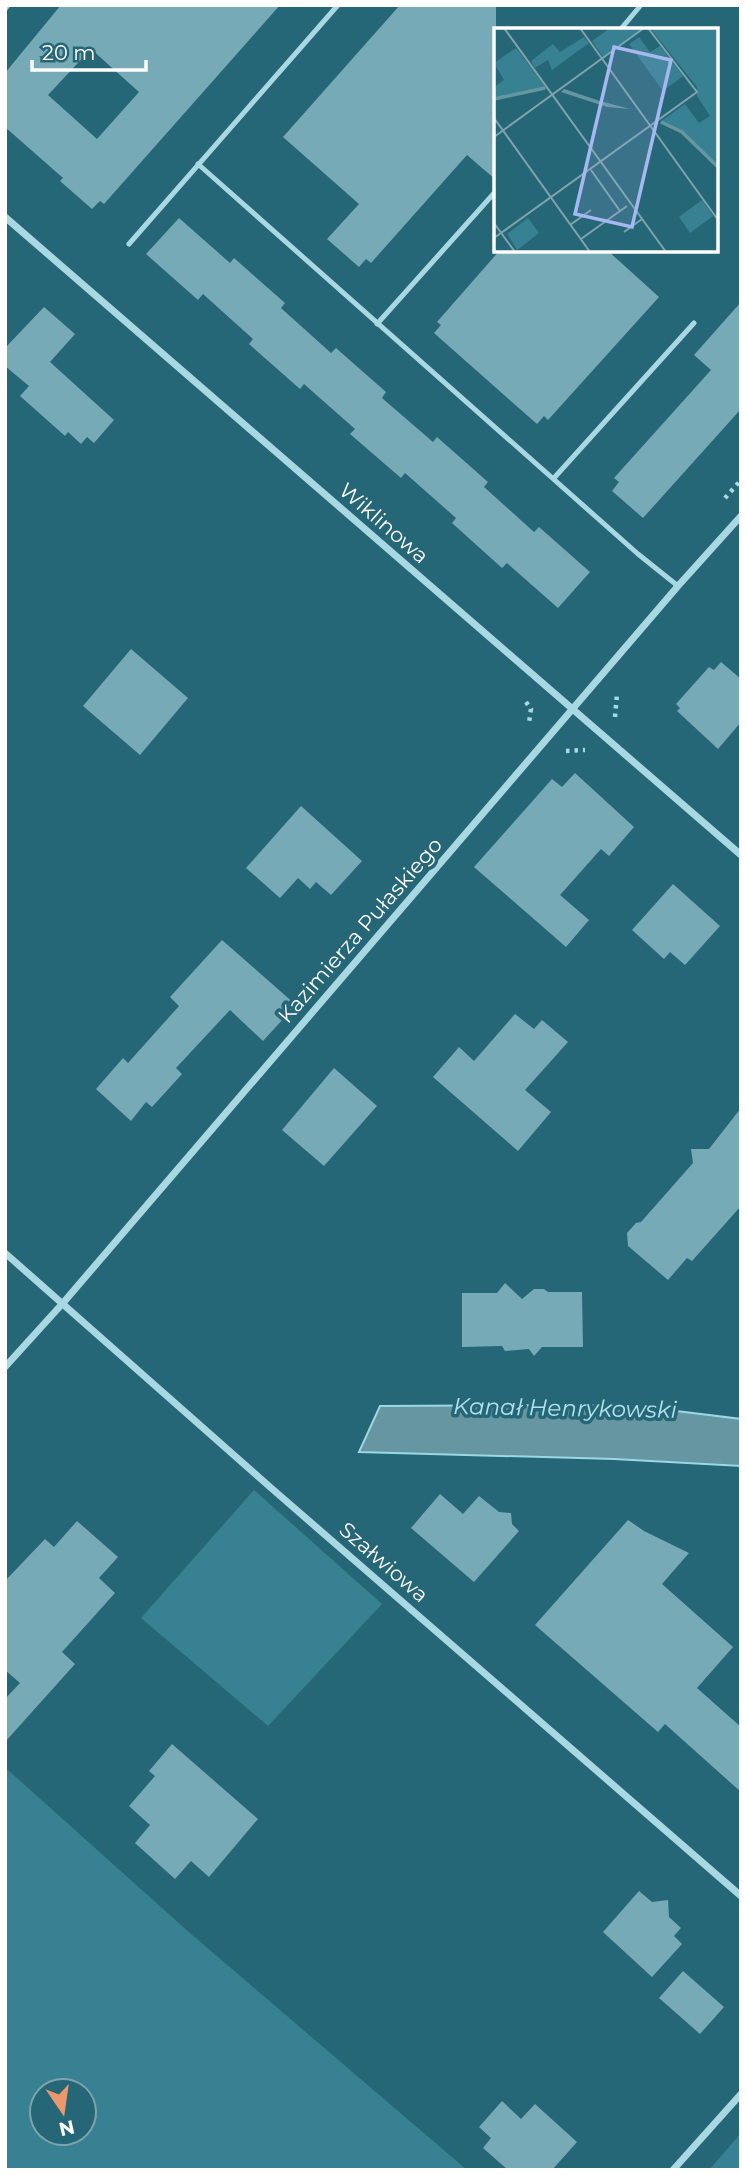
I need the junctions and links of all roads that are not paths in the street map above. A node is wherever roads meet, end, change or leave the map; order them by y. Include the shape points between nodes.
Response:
1 (338, 5) edge
2 (641, 5) edge
3 (622, 28) edge
4 (198, 164) junction
5 (494, 193) edge
6 (5, 217) edge
7 (129, 244) dead end
8 (694, 323) dead end
9 (377, 324) junction
10 (554, 478) junction
11 (741, 516) edge
12 (678, 586) junction
13 (572, 710) junction
14 (741, 855) edge
15 (5, 1252) edge
16 (63, 1303) junction
17 (5, 1367) edge
18 (741, 1896) edge
19 (741, 2094) edge
20 (673, 2170) edge

1 - 4 lane
2 - 3 lane
4 - 7 lane
4 - 9 lane
5 - 9 lane
6 - 13 street, Wiklinowa
8 - 10 lane
9 - 10 lane
10 - 12 lane
11 - 12 street, Kazimierza Pułaskiego
12 - 13 street, Kazimierza Pułaskiego
13 - 14 street, Wiklinowa
13 - 16 street, Kazimierza Pułaskiego
15 - 16 street, Szałwiowa
16 - 17 street, Kazimierza Pułaskiego
16 - 18 street, Szałwiowa
19 - 20 street

